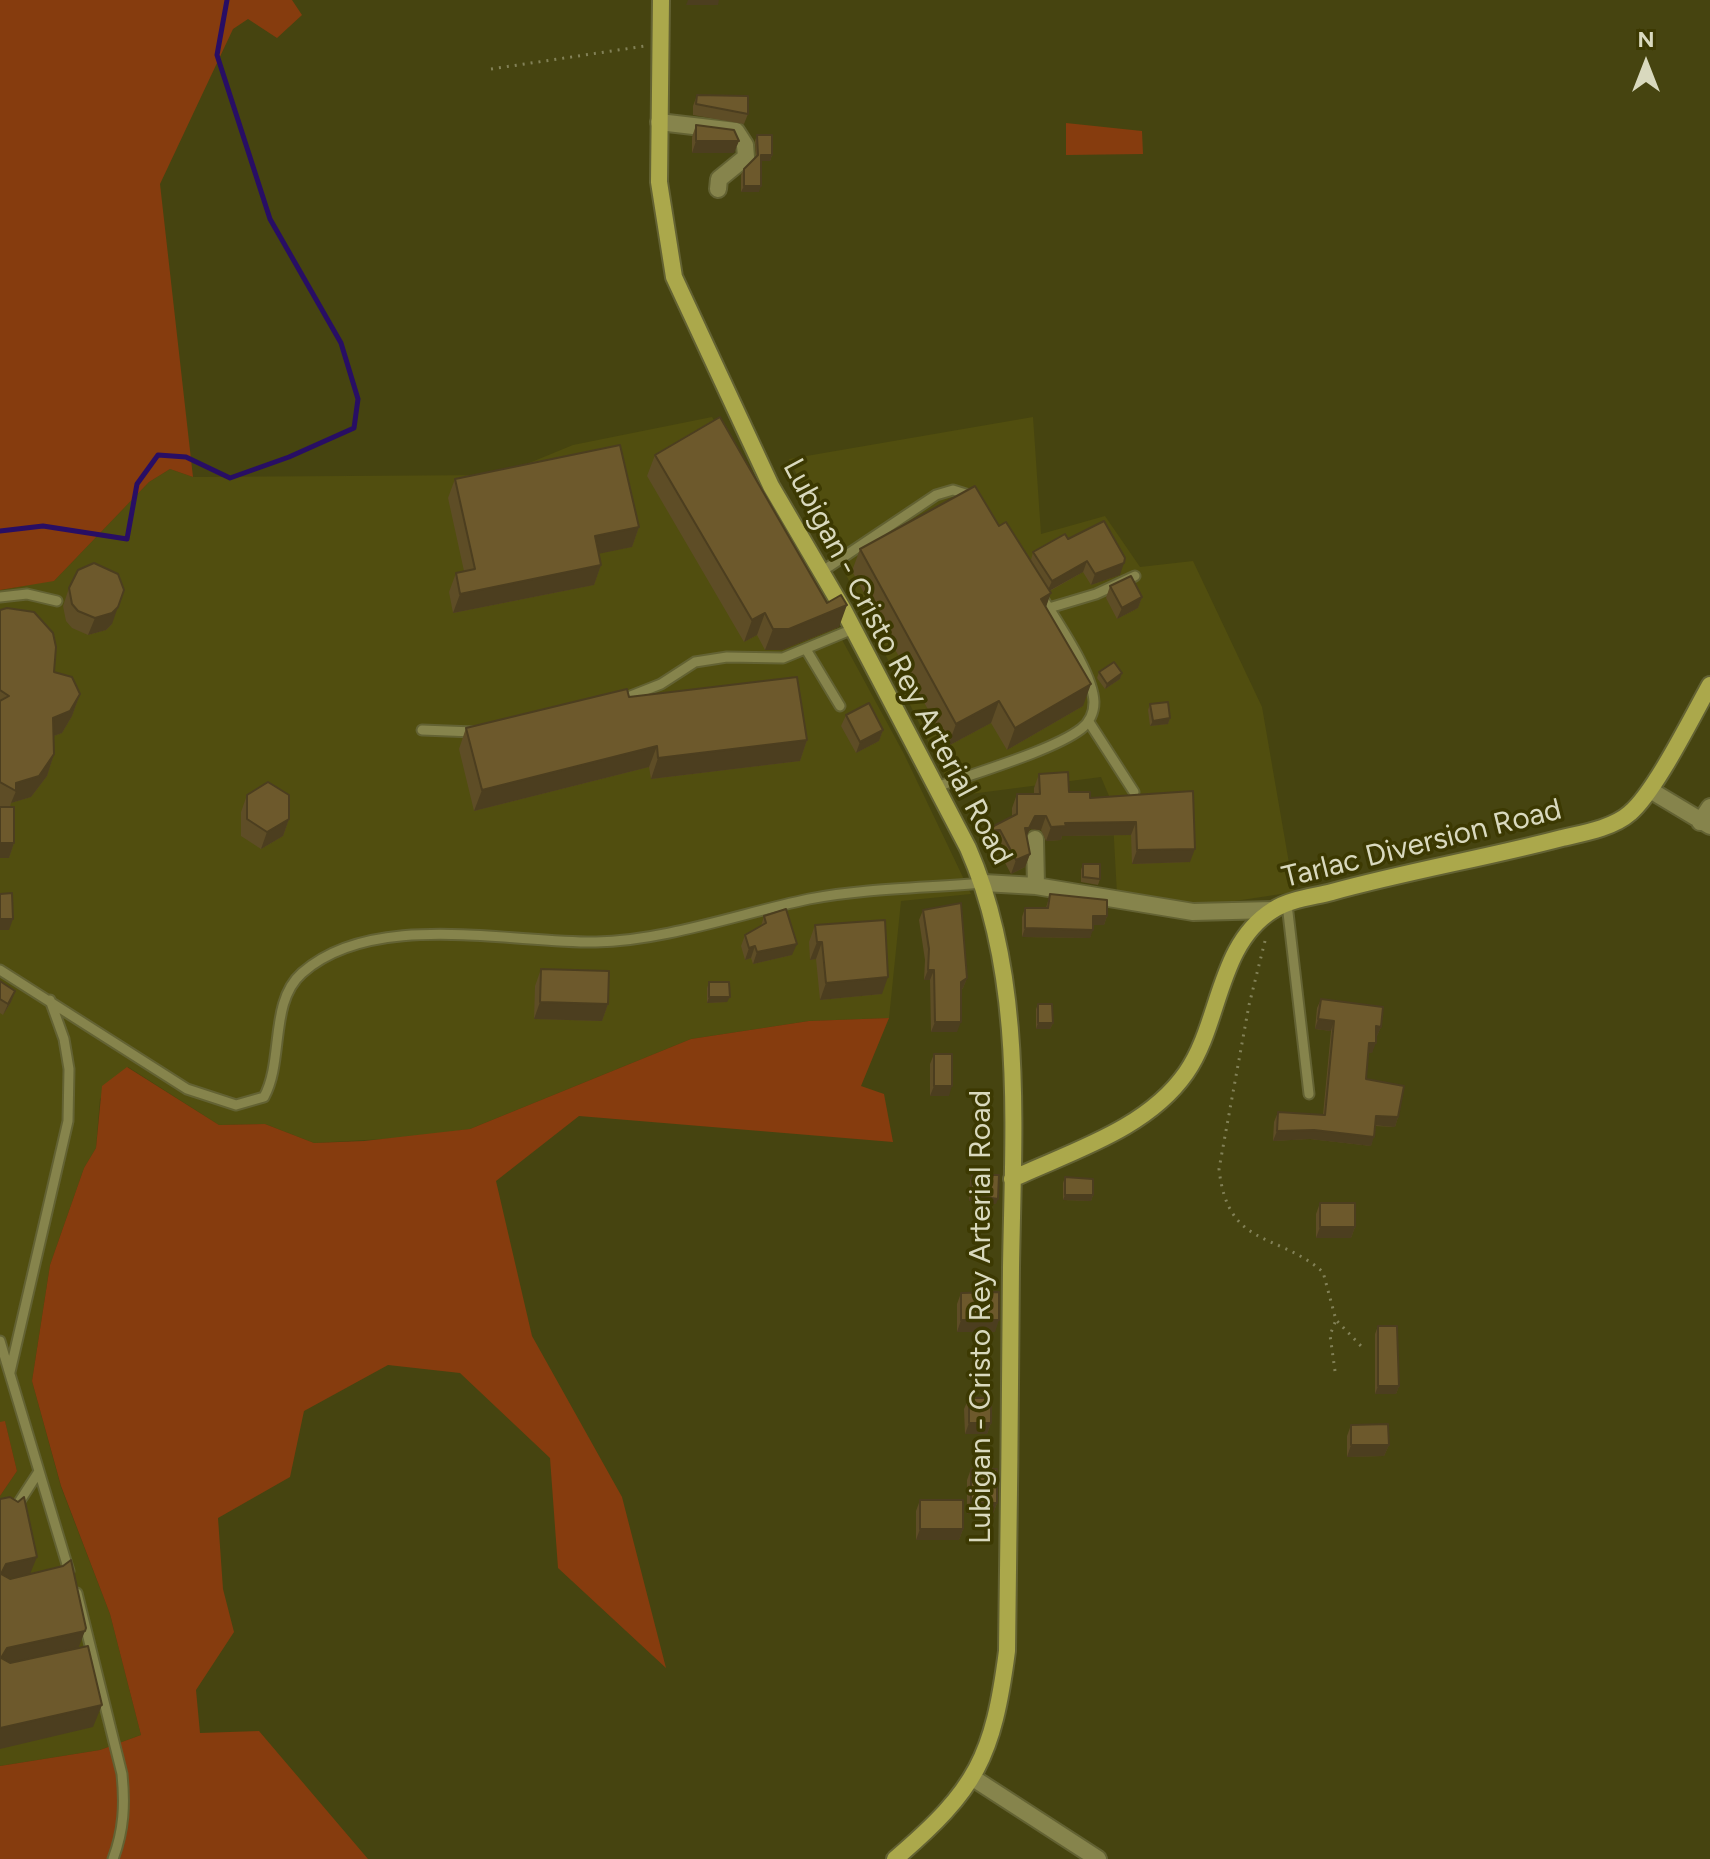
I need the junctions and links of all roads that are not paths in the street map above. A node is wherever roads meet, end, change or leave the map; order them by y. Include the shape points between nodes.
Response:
1 (661, 0) edge
2 (659, 122) junction
3 (718, 189) dead end
4 (983, 509) edge
5 (821, 572) junction
6 (1135, 576) edge
7 (1033, 582) edge
8 (0, 597) edge
9 (57, 601) dead end
10 (1049, 608) junction
11 (853, 629) junction
12 (807, 651) junction
13 (1710, 685) edge
14 (613, 703) edge
15 (840, 706) dead end
16 (1089, 722) junction
17 (492, 729) edge
18 (422, 730) dead end
19 (937, 787) junction
20 (1650, 790) junction
21 (1134, 792) edge
22 (1707, 818) edge
23 (1035, 839) dead end
24 (984, 883) junction
25 (1036, 886) junction
26 (1280, 907) junction
27 (0, 970) edge
28 (50, 1000) junction
29 (1309, 1094) dead end
30 (1012, 1179) junction
31 (0, 1341) edge
32 (9, 1376) junction
33 (38, 1473) junction
34 (9, 1517) edge
35 (68, 1569) junction
36 (58, 1578) edge
37 (93, 1658) junction
38 (77, 1661) edge
39 (973, 1778) junction
40 (113, 1859) edge
41 (895, 1859) edge
42 (1098, 1859) edge

1 - 2 main road, Lubigan - Cristo Rey Arterial Road
2 - 3 street via 736,131 746,157 719,179
2 - 5 main road, Lubigan - Cristo Rey Arterial Road via 661,214 674,277 771,486
4 - 5 lane via 965,492 944,491
5 - 11 main road, Lubigan - Cristo Rey Arterial Road
6 - 10 lane
7 - 10 lane
8 - 9 lane via 27,594
10 - 16 lane via 1086,676 1094,699
11 - 12 lane
11 - 19 main road, Lubigan - Cristo Rey Arterial Road
12 - 14 lane via 783,658 707,658
12 - 15 lane
13 - 20 main road, Tarlac Diversion Road
16 - 19 lane via 1042,747
16 - 21 lane
17 - 18 lane
19 - 24 main road, Lubigan - Cristo Rey Arterial Road
20 - 22 street
20 - 26 main road, Tarlac Diversion Road via 1626,817 1609,825
23 - 25 street
24 - 25 street
24 - 28 lane via 814,898 723,922 600,942 414,932 376,940 324,957 300,974 288,990 272,1082 264,1097 252,1103 221,1102 187,1089
24 - 30 main road, Lubigan - Cristo Rey Arterial Road via 1007,987
25 - 26 street via 1193,912
26 - 29 lane
26 - 30 main road, Tarlac Diversion Road via 1250,933 1227,967 1201,1045 1161,1104 1089,1145
27 - 28 lane
28 - 32 lane via 69,1069 68,1121
30 - 39 main road, Lubigan - Cristo Rey Arterial Road via 1007,1651 998,1715
31 - 32 lane
32 - 33 lane
33 - 34 lane
33 - 35 lane
35 - 36 lane
35 - 37 lane
37 - 38 lane
37 - 40 lane via 125,1804
39 - 41 main road, Lubigan - Cristo Rey Arterial Road via 934,1825
39 - 42 street

